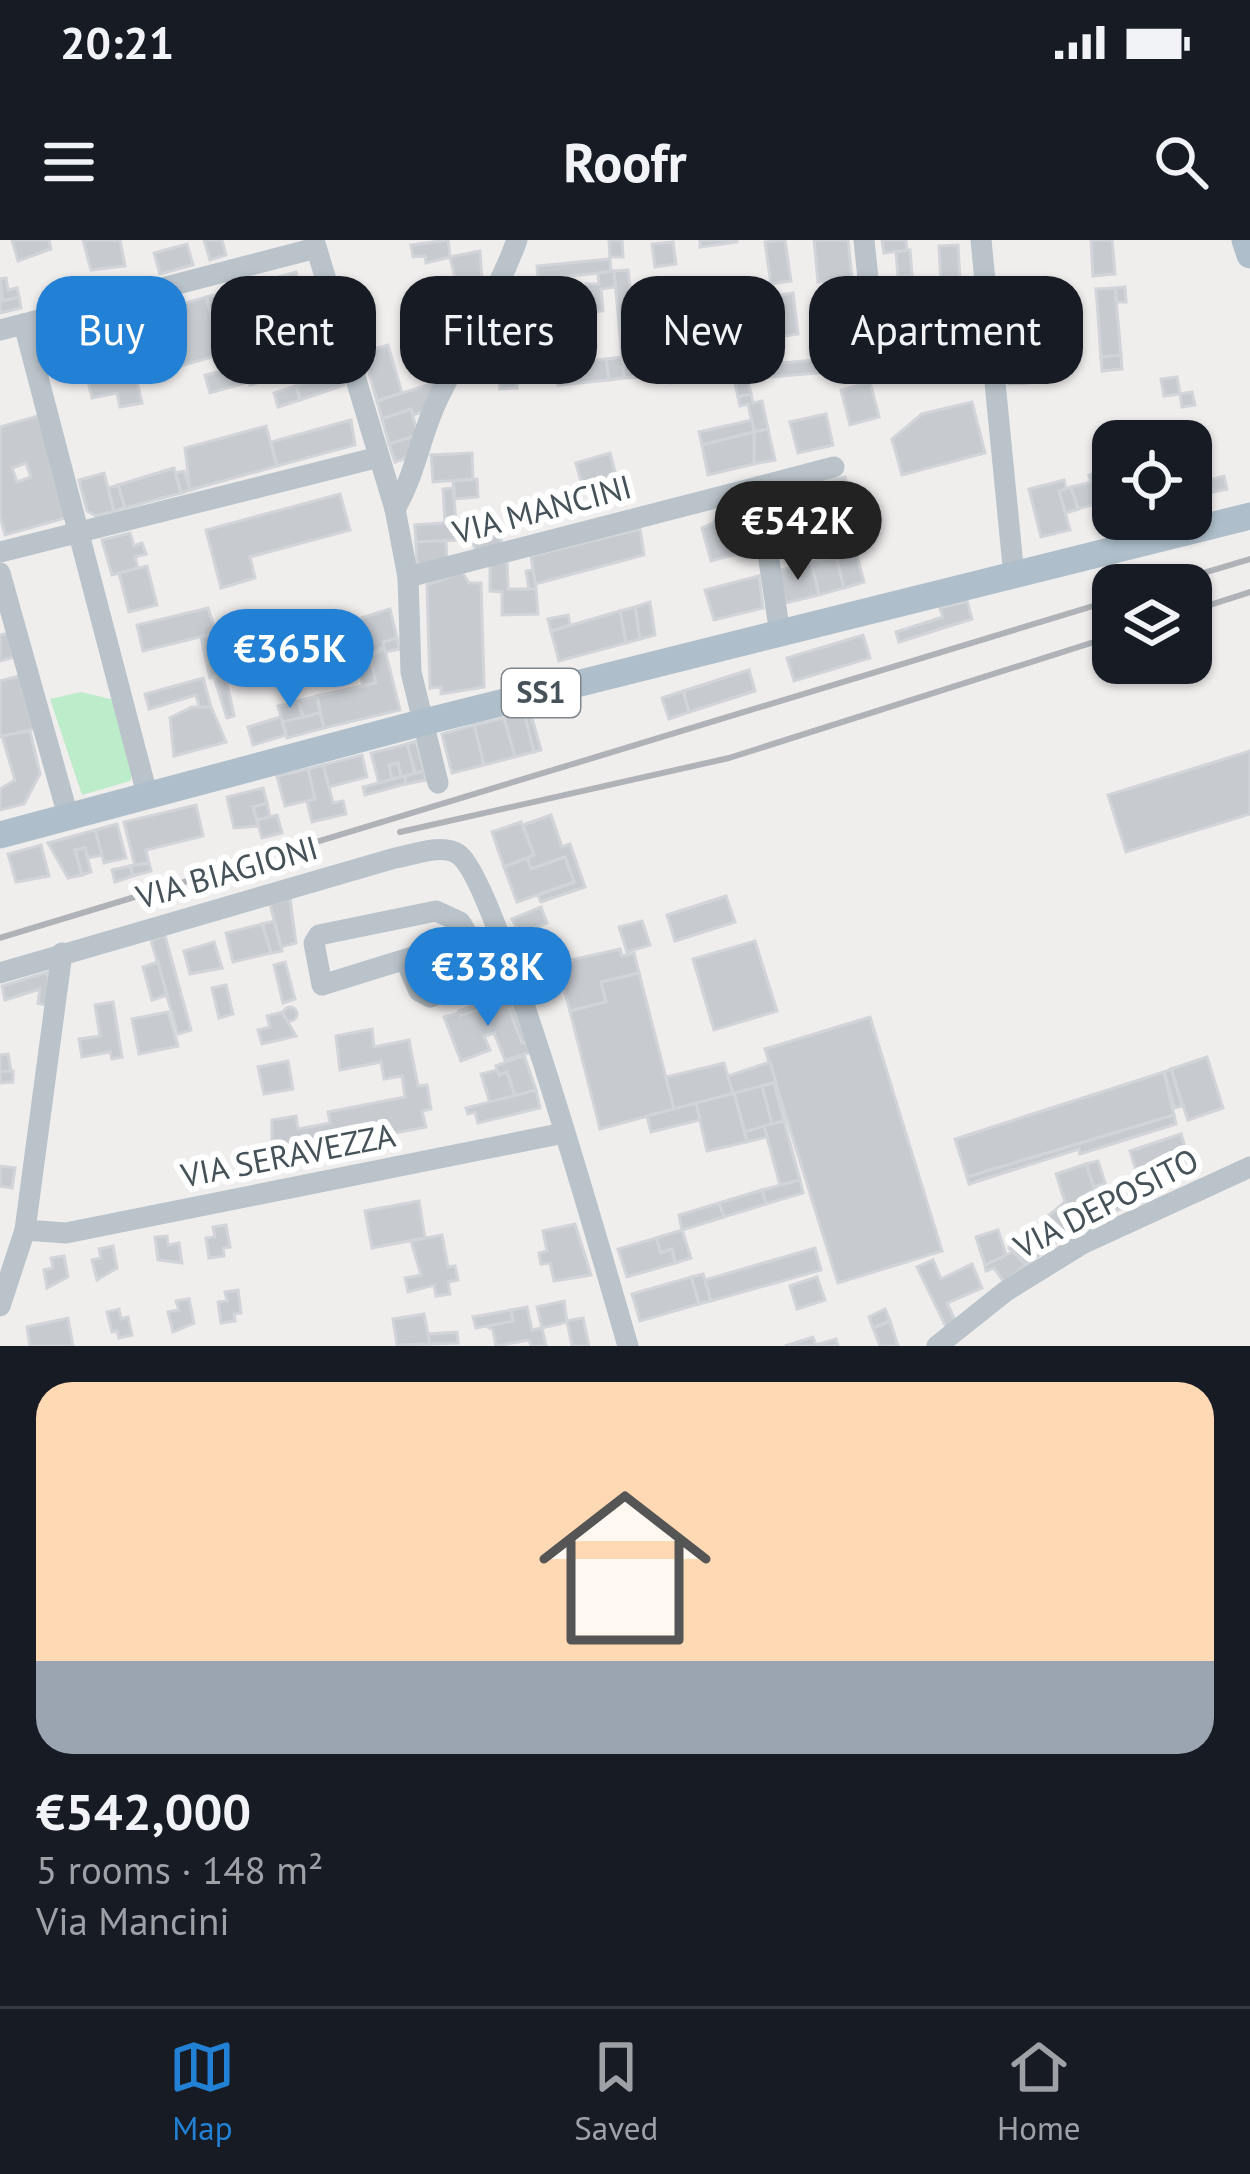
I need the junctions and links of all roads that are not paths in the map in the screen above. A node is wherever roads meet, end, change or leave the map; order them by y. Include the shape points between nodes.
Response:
1 (517, 240) edge
2 (864, 240) edge
3 (981, 240) edge
4 (1245, 240) edge
5 (315, 244) edge
6 (1250, 255) edge
7 (868, 276) edge
8 (24, 324) junction
9 (0, 330) edge
10 (379, 457) junction
11 (834, 467) dead end
12 (758, 487) junction
13 (395, 509) junction
14 (1250, 515) edge
15 (83, 533) junction
16 (0, 552) edge
17 (0, 573) edge
18 (1014, 576) junction
19 (408, 577) junction
20 (780, 634) junction
21 (420, 723) junction
22 (438, 783) dead end
23 (147, 794) junction
24 (68, 816) junction
25 (0, 835) edge
26 (62, 953) junction
27 (406, 962) junction
28 (511, 968) junction
29 (0, 973) edge
30 (564, 1133) junction
31 (1250, 1167) edge
32 (25, 1231) junction
33 (0, 1306) edge
34 (628, 1346) edge
35 (937, 1346) edge

1 - 13 street via 433,410
2 - 7 street
3 - 18 street
4 - 6 main road
5 - 8 street
5 - 10 street
8 - 9 street
8 - 15 street
10 - 13 street
10 - 15 street
11 - 12 street, VIA MANCINI
12 - 19 street, VIA MANCINI
12 - 20 street
13 - 19 street
14 - 18 main road, SS1
15 - 16 street
15 - 23 street
17 - 24 street
18 - 20 main road, SS1
19 - 21 street
20 - 21 main road, SS1
21 - 22 street
21 - 23 main road, SS1
23 - 24 main road, SS1
24 - 25 main road, SS1
26 - 28 street, VIA BIAGIONI via 442,849 469,867
26 - 29 street, VIA BIAGIONI
26 - 32 street
27 - 27 street via 460,943 460,922 436,911 314,938 322,985
27 - 28 street via 430,997
28 - 30 street
30 - 32 street, VIA SERAVEZZA via 66,1233
30 - 34 street
31 - 35 street, VIA DEPOSITO via 1082,1244
32 - 33 street

